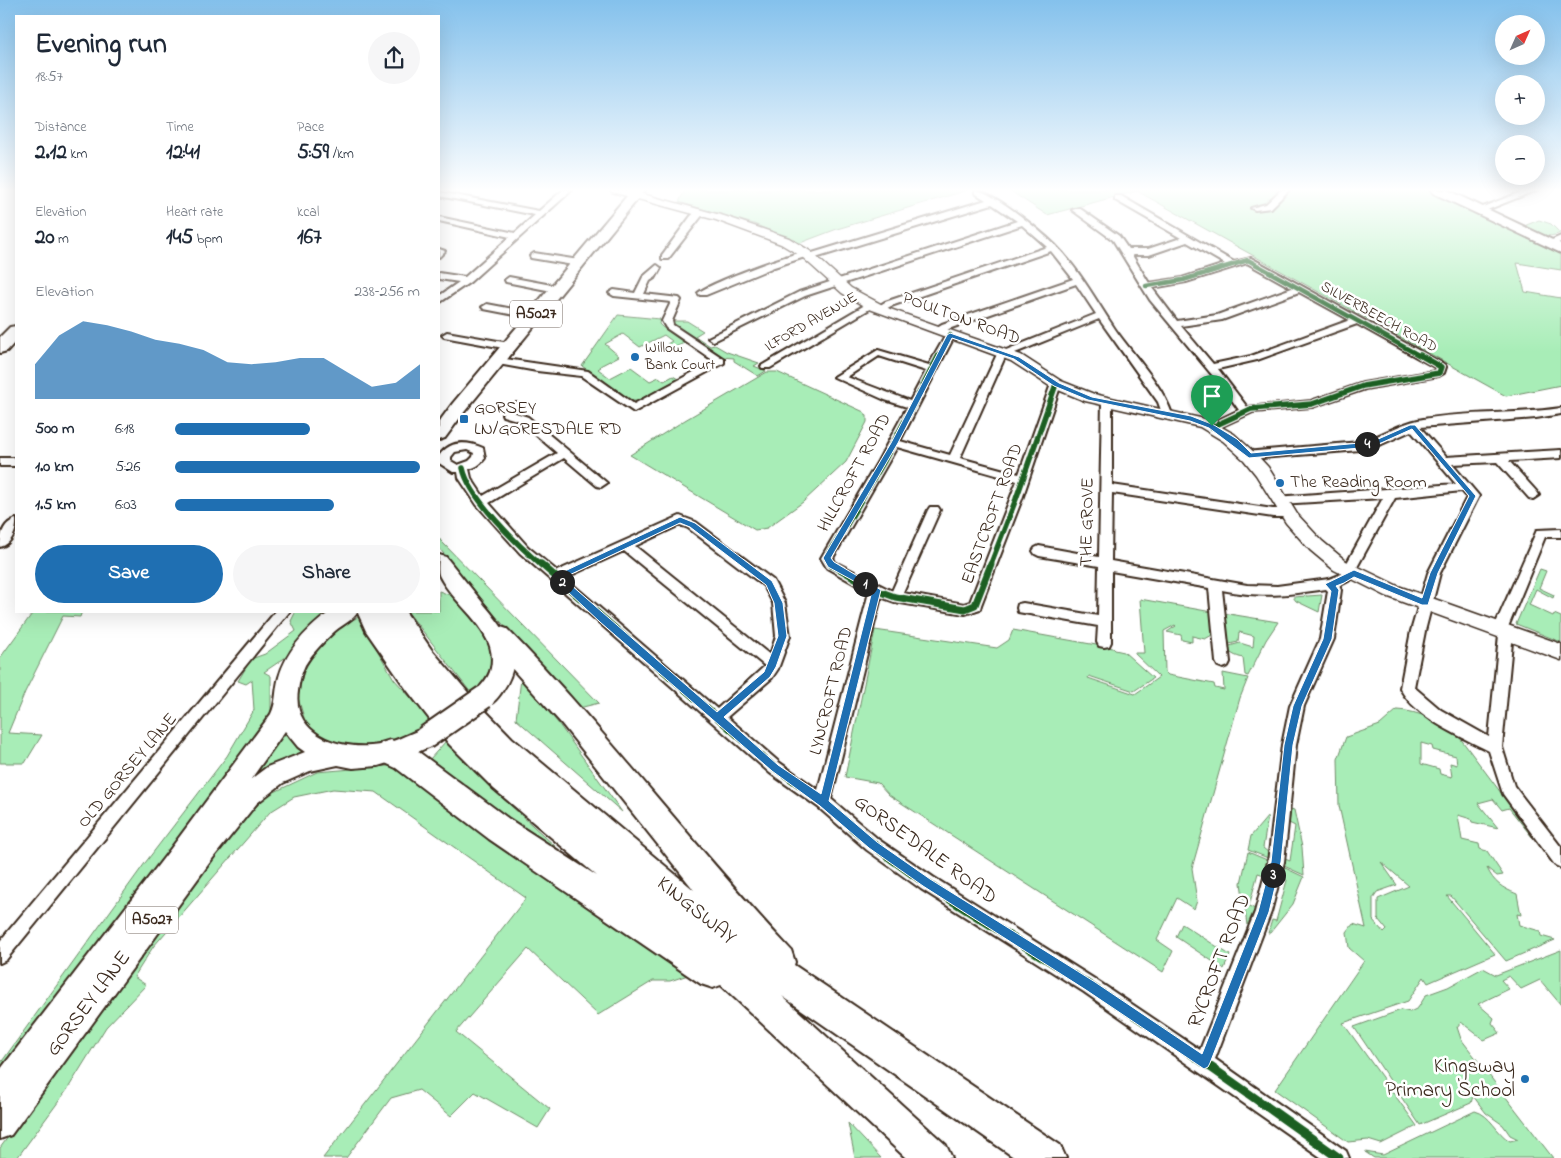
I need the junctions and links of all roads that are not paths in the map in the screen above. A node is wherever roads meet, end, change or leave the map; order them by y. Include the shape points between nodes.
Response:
1 (507, 244) edge
2 (594, 244) edge
3 (674, 244) edge
4 (789, 244) edge
5 (844, 244) edge
6 (954, 244) edge
7 (1048, 244) edge
8 (1120, 244) edge
9 (1172, 244) edge
10 (1196, 244) edge
11 (1053, 248) junction
12 (1126, 252) junction
13 (807, 255) junction
14 (534, 256) dead end
15 (665, 256) dead end
16 (579, 263) junction
17 (1233, 265) junction
18 (657, 268) dead end
19 (440, 276) edge
20 (467, 280) junction
21 (509, 280) dead end
22 (1078, 280) junction
23 (836, 282) junction
24 (1146, 286) junction
25 (1301, 288) junction
26 (557, 289) junction
27 (614, 293) dead end
28 (703, 293) dead end
29 (638, 296) junction
30 (440, 299) edge
31 (874, 307) junction
32 (487, 308) dead end
33 (1101, 315) junction
34 (535, 316) junction
35 (1359, 320) junction
36 (1173, 324) junction
37 (15, 332) edge
38 (944, 333) junction
39 (448, 335) dead end
40 (714, 338) dead end
41 (509, 346) junction
42 (0, 348) edge
43 (1004, 353) junction
44 (498, 361) junction
45 (766, 366) dead end
46 (1211, 367) junction
47 (932, 369) junction
48 (1056, 384) junction
49 (1106, 402) junction
50 (912, 405) junction
51 (1245, 411) junction
52 (1561, 411) edge
53 (507, 413) dead end
54 (1166, 414) junction
55 (1212, 426) junction
56 (1413, 426) junction
57 (440, 433) edge
58 (894, 443) junction
59 (565, 453) junction
60 (1249, 455) junction
61 (1558, 457) edge
62 (1500, 458) junction
63 (954, 460) junction
64 (1443, 461) junction
65 (0, 462) edge
66 (15, 462) edge
67 (462, 468) dead end
68 (1023, 479) junction
69 (602, 483) dead end
70 (1465, 486) junction
71 (1106, 488) junction
72 (1390, 494) junction
73 (1533, 495) dead end
74 (1279, 500) junction
75 (481, 502) junction
76 (934, 510) dead end
77 (1287, 513) junction
78 (15, 524) edge
79 (1561, 533) edge
80 (0, 543) edge
81 (625, 545) junction
82 (1038, 551) dead end
83 (440, 563) edge
84 (1105, 564) junction
85 (1351, 571) junction
86 (556, 577) junction
87 (1215, 584) junction
88 (1329, 584) junction
89 (440, 586) edge
90 (876, 590) junction
91 (463, 592) junction
92 (895, 597) junction
93 (1425, 603) junction
94 (1023, 608) dead end
95 (282, 613) edge
96 (352, 613) edge
97 (356, 613) edge
98 (392, 613) edge
99 (1104, 622) junction
100 (1503, 631) junction
101 (498, 636) junction
102 (1104, 642) dead end
103 (1561, 652) edge
104 (1223, 662) dead end
105 (773, 665) junction
106 (287, 706) junction
107 (717, 717) junction
108 (1495, 747) junction
109 (391, 752) junction
110 (335, 756) junction
111 (824, 802) junction
112 (1561, 860) edge
113 (0, 954) edge
114 (812, 997) junction
115 (793, 1028) junction
116 (1204, 1063) junction
117 (0, 1094) edge
118 (0, 1124) edge
119 (933, 1158) edge
120 (1047, 1158) edge
121 (1339, 1158) edge

1 - 20 street
2 - 16 main road, A5027
3 - 15 street
4 - 13 main road, POULTON ROAD
5 - 13 street
6 - 23 street
7 - 11 street
8 - 12 street
9 - 12 street via 1149,252
10 - 17 street
11 - 22 street
11 - 31 street, ILFORD AVENUE
12 - 24 street
13 - 23 main road, POULTON ROAD
13 - 28 street via 771,265
14 - 16 street
16 - 26 main road, A5027
17 - 24 street via 1183,280
17 - 25 street, SILVERBEECH ROAD via 1248,260
18 - 29 street via 646,279
19 - 20 street
20 - 30 street
21 - 26 street
22 - 33 street
22 - 38 street via 945,326
23 - 31 main road, POULTON ROAD
23 - 40 street via 802,294
24 - 36 street
25 - 35 street, SILVERBEECH ROAD
25 - 36 street via 1218,318
26 - 34 main road, A5027
27 - 29 street
29 - 44 street via 676,300 667,321 669,326 721,361 634,409 584,374
31 - 38 main road, POULTON ROAD
31 - 45 street, ILFORD AVENUE
32 - 34 street
33 - 43 street
33 - 54 street via 1162,402
34 - 41 main road, A5027
35 - 46 street via 1274,352
35 - 51 street, SILVERBEECH ROAD via 1432,361 1441,367 1440,373 1362,386 1312,404
36 - 46 street
37 - 42 highway
38 - 43 main road, POULTON ROAD
38 - 47 street, HILLCROFT ROAD
39 - 41 street
41 - 44 main road, A5027
43 - 48 main road, POULTON ROAD
43 - 63 street
44 - 57 main road, A5027
46 - 51 street
47 - 50 street, HILLCROFT ROAD
47 - 50 street via 878,353 839,377
48 - 49 main road, POULTON ROAD
48 - 68 street, EASTCROFT ROAD
49 - 54 main road, POULTON ROAD
49 - 71 street, THE GROVE
50 - 58 street, HILLCROFT ROAD
51 - 55 street
52 - 56 street via 1435,421
53 - 59 street via 524,419
54 - 55 main road, POULTON ROAD
55 - 60 main road, POULTON ROAD
56 - 60 street via 1360,446
56 - 64 street
58 - 63 street
58 - 90 street, HILLCROFT ROAD via 827,558 831,565
59 - 69 street
59 - 75 street
60 - 74 main road, POULTON ROAD
61 - 62 street
62 - 64 street
62 - 73 street
63 - 68 street
64 - 70 street
65 - 66 street
67 - 75 street, GORSEDALE ROAD
68 - 92 street, EASTCROFT ROAD via 975,605 965,609
70 - 72 street
70 - 93 street via 1473,496 1434,573
71 - 77 street
71 - 84 street, THE GROVE
72 - 74 street
72 - 85 street
74 - 77 main road, POULTON ROAD
75 - 86 street, GORSEDALE ROAD via 524,550
76 - 92 street
77 - 85 main road, POULTON ROAD via 1328,556
78 - 80 street
79 - 100 street via 1541,533
81 - 86 street
81 - 105 street
81 - 105 street via 680,520 692,525 769,583 779,603 783,636
82 - 84 street
83 - 91 main road
84 - 87 street
84 - 99 street, THE GROVE
85 - 88 street via 1341,581
85 - 93 main road, POULTON ROAD
86 - 107 street, GORSEDALE ROAD
87 - 88 street via 1247,590 1277,590
87 - 104 street
88 - 116 street, RYCROFT ROAD via 1335,590 1327,639 1297,706 1289,745 1276,862 1263,912
89 - 91 main road
90 - 92 street, HILLCROFT ROAD
90 - 111 street, LYNCROFT ROAD
91 - 101 main road
93 - 100 main road, POULTON ROAD
93 - 108 street via 1407,688 1451,724
94 - 99 street
95 - 113 street, OLD GORSEY LANE
96 - 106 main road via 320,631 302,651 288,679
97 - 115 highway, KINGSWAY via 375,624 416,682 466,742 504,780 695,939
98 - 114 highway, KINGSWAY via 439,676 502,747 752,956
99 - 102 street, THE GROVE
100 - 103 main road, POULTON ROAD
100 - 108 street
101 - 109 main road, bridge via 503,650 500,676 494,687 425,738
101 - 114 highway via 532,670 712,889
105 - 107 street via 767,674
106 - 110 main road via 290,719 305,740
106 - 117 main road, GORSEY LANE / A5027 via 175,864
107 - 111 street, GORSEDALE ROAD via 775,768
108 - 112 street via 1508,789
109 - 110 main road via 372,757
109 - 115 highway via 406,759 499,829
110 - 118 main road, GORSEY LANE / A5027 via 308,761 275,775 248,795 204,849
111 - 116 street, GORSEDALE ROAD via 873,845 927,883
114 - 120 highway, KINGSWAY
115 - 119 highway, KINGSWAY
116 - 121 street, GORSEDALE ROAD

